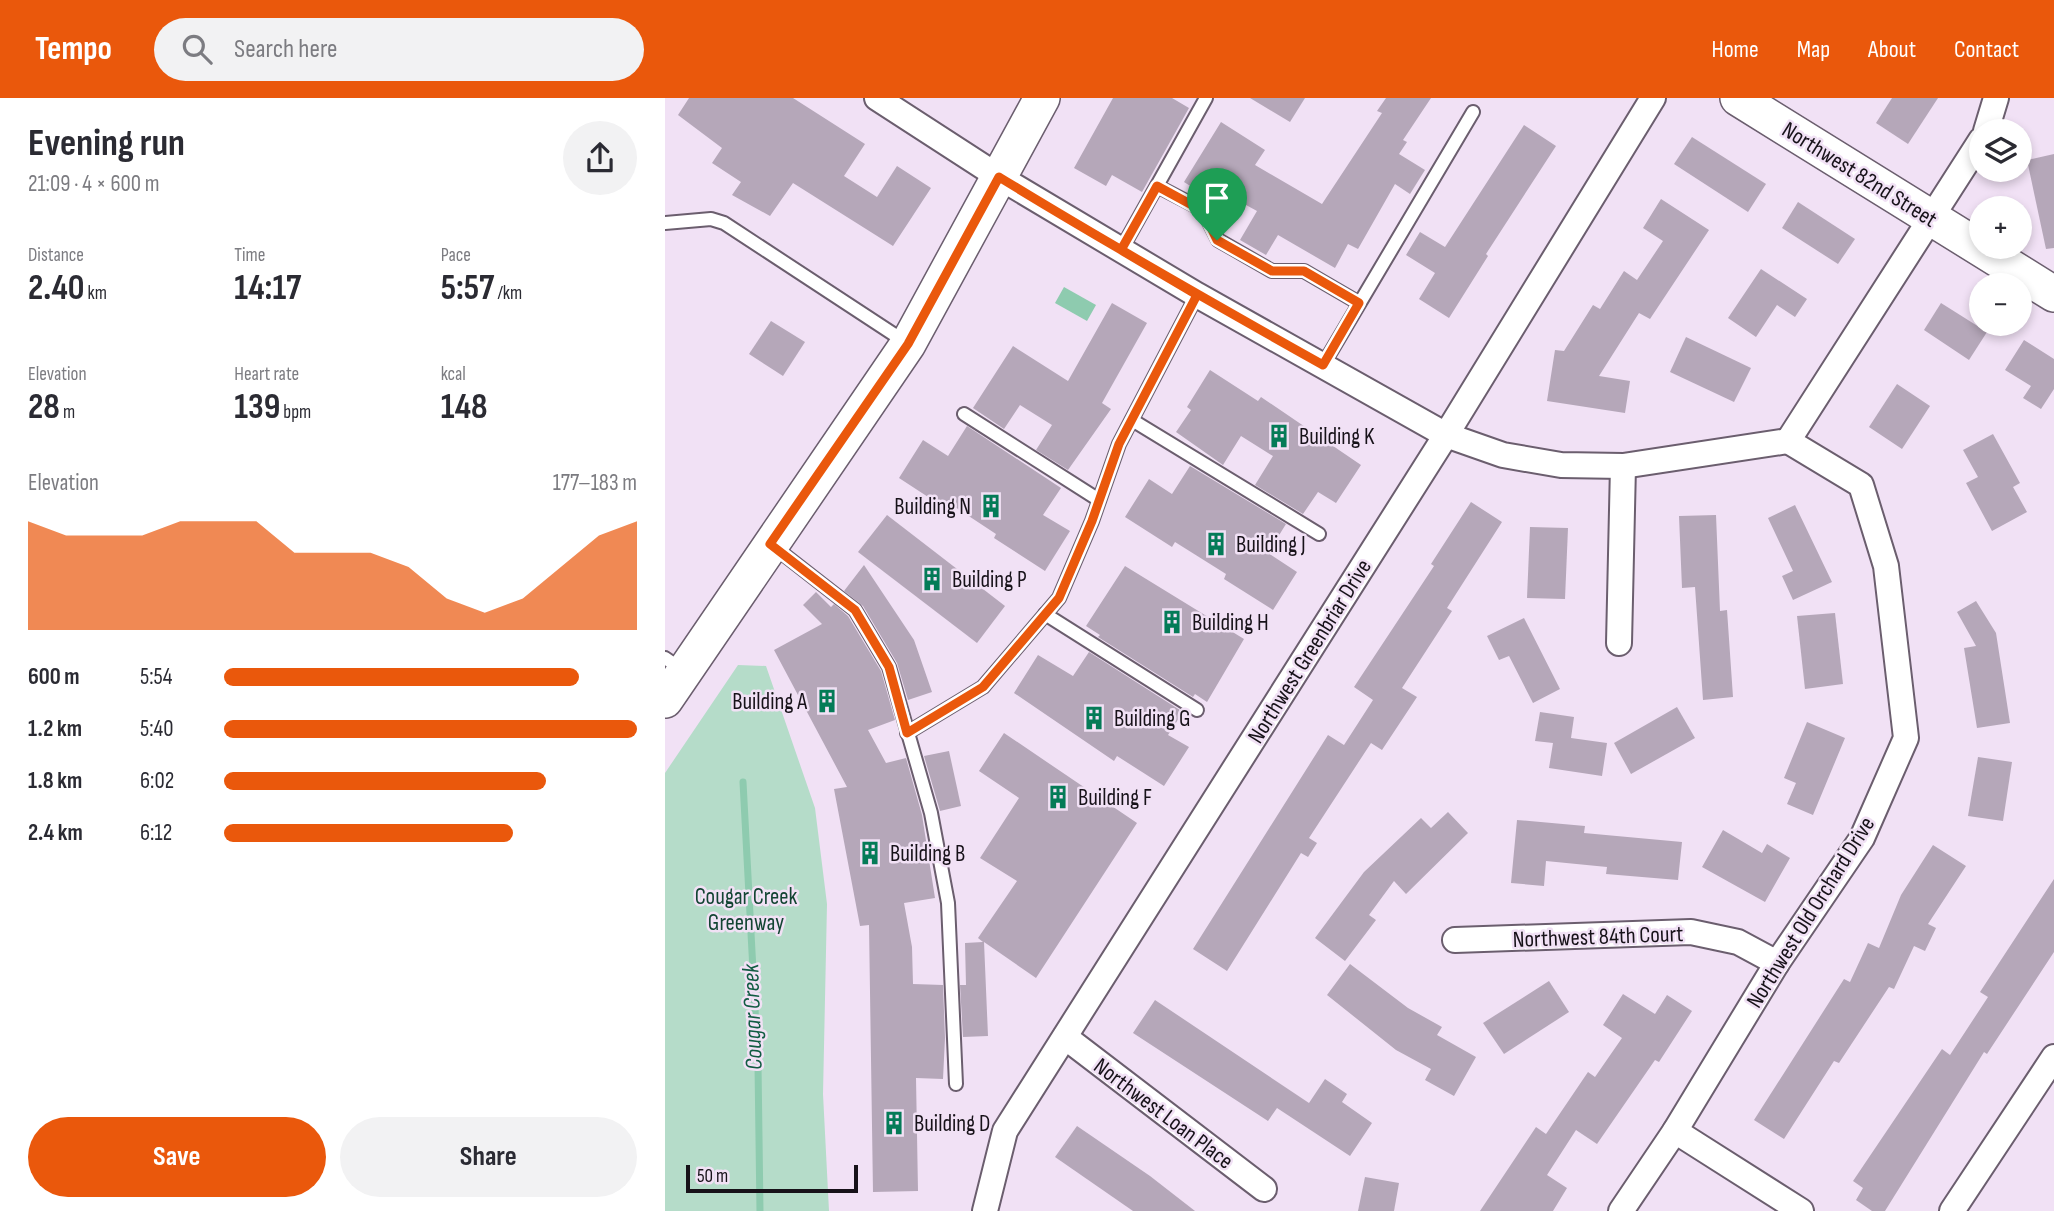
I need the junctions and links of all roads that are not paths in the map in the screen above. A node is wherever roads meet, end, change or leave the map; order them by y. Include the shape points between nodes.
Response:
1 (877, 98) edge
2 (1042, 98) edge
3 (1206, 98) edge
4 (1653, 98) edge
5 (1738, 98) edge
6 (1996, 98) edge
7 (1472, 112) dead end
8 (1990, 119) edge
9 (1969, 158) edge
10 (999, 177) junction
11 (1157, 186) junction
12 (1931, 218) junction
13 (665, 223) edge
14 (1121, 250) junction
15 (2054, 294) edge
16 (1197, 295) junction
17 (1359, 303) junction
18 (908, 344) junction
19 (1323, 365) junction
20 (964, 414) dead end
21 (1132, 419) junction
22 (1446, 435) junction
23 (1788, 441) junction
24 (1623, 466) junction
25 (1100, 500) junction
26 (1319, 534) dead end
27 (770, 544) junction
28 (1045, 614) junction
29 (1619, 643) dead end
30 (675, 665) edge
31 (665, 700) edge
32 (1197, 710) dead end
33 (907, 733) junction
34 (1455, 940) dead end
35 (1777, 963) junction
36 (1065, 1037) junction
37 (2054, 1057) edge
38 (956, 1084) dead end
39 (1675, 1131) junction
40 (1264, 1188) dead end
41 (985, 1211) edge
42 (1622, 1211) edge
43 (1801, 1211) edge
44 (1952, 1211) edge

1 - 10 street
2 - 10 main road
3 - 11 lane
4 - 22 street, Northwest Greenbriar Drive
5 - 12 main road, Northwest 82nd Street
6 - 8 street
7 - 17 lane
9 - 12 street
10 - 14 street
10 - 18 main road
11 - 14 lane
11 - 17 lane via 1203,211 1217,240 1272,271 1304,271
12 - 15 main road, Northwest 82nd Street
12 - 23 street
13 - 18 lane via 711,219 724,223
14 - 16 street
16 - 19 street
16 - 21 lane
17 - 19 lane
18 - 27 main road
19 - 22 street
20 - 25 lane
21 - 25 lane
21 - 26 lane
22 - 24 street via 1503,455 1561,465
22 - 36 street, Northwest Greenbriar Drive
23 - 24 street
23 - 35 street, Northwest Old Orchard Drive via 1861,485 1885,566 1906,738 1862,838
24 - 29 street
25 - 28 lane via 1059,598
27 - 30 main road
27 - 33 lane via 855,610 889,667
28 - 32 lane
28 - 33 lane via 983,687
30 - 31 main road
33 - 38 lane via 949,903
34 - 35 street, Northwest 84th Court via 1691,932 1738,942
35 - 39 street, Northwest Old Orchard Drive
36 - 40 street, Northwest Loan Place
36 - 41 street, Northwest Greenbriar Drive via 1005,1131
37 - 44 street
39 - 42 street, Northwest Old Orchard Drive
39 - 43 street

